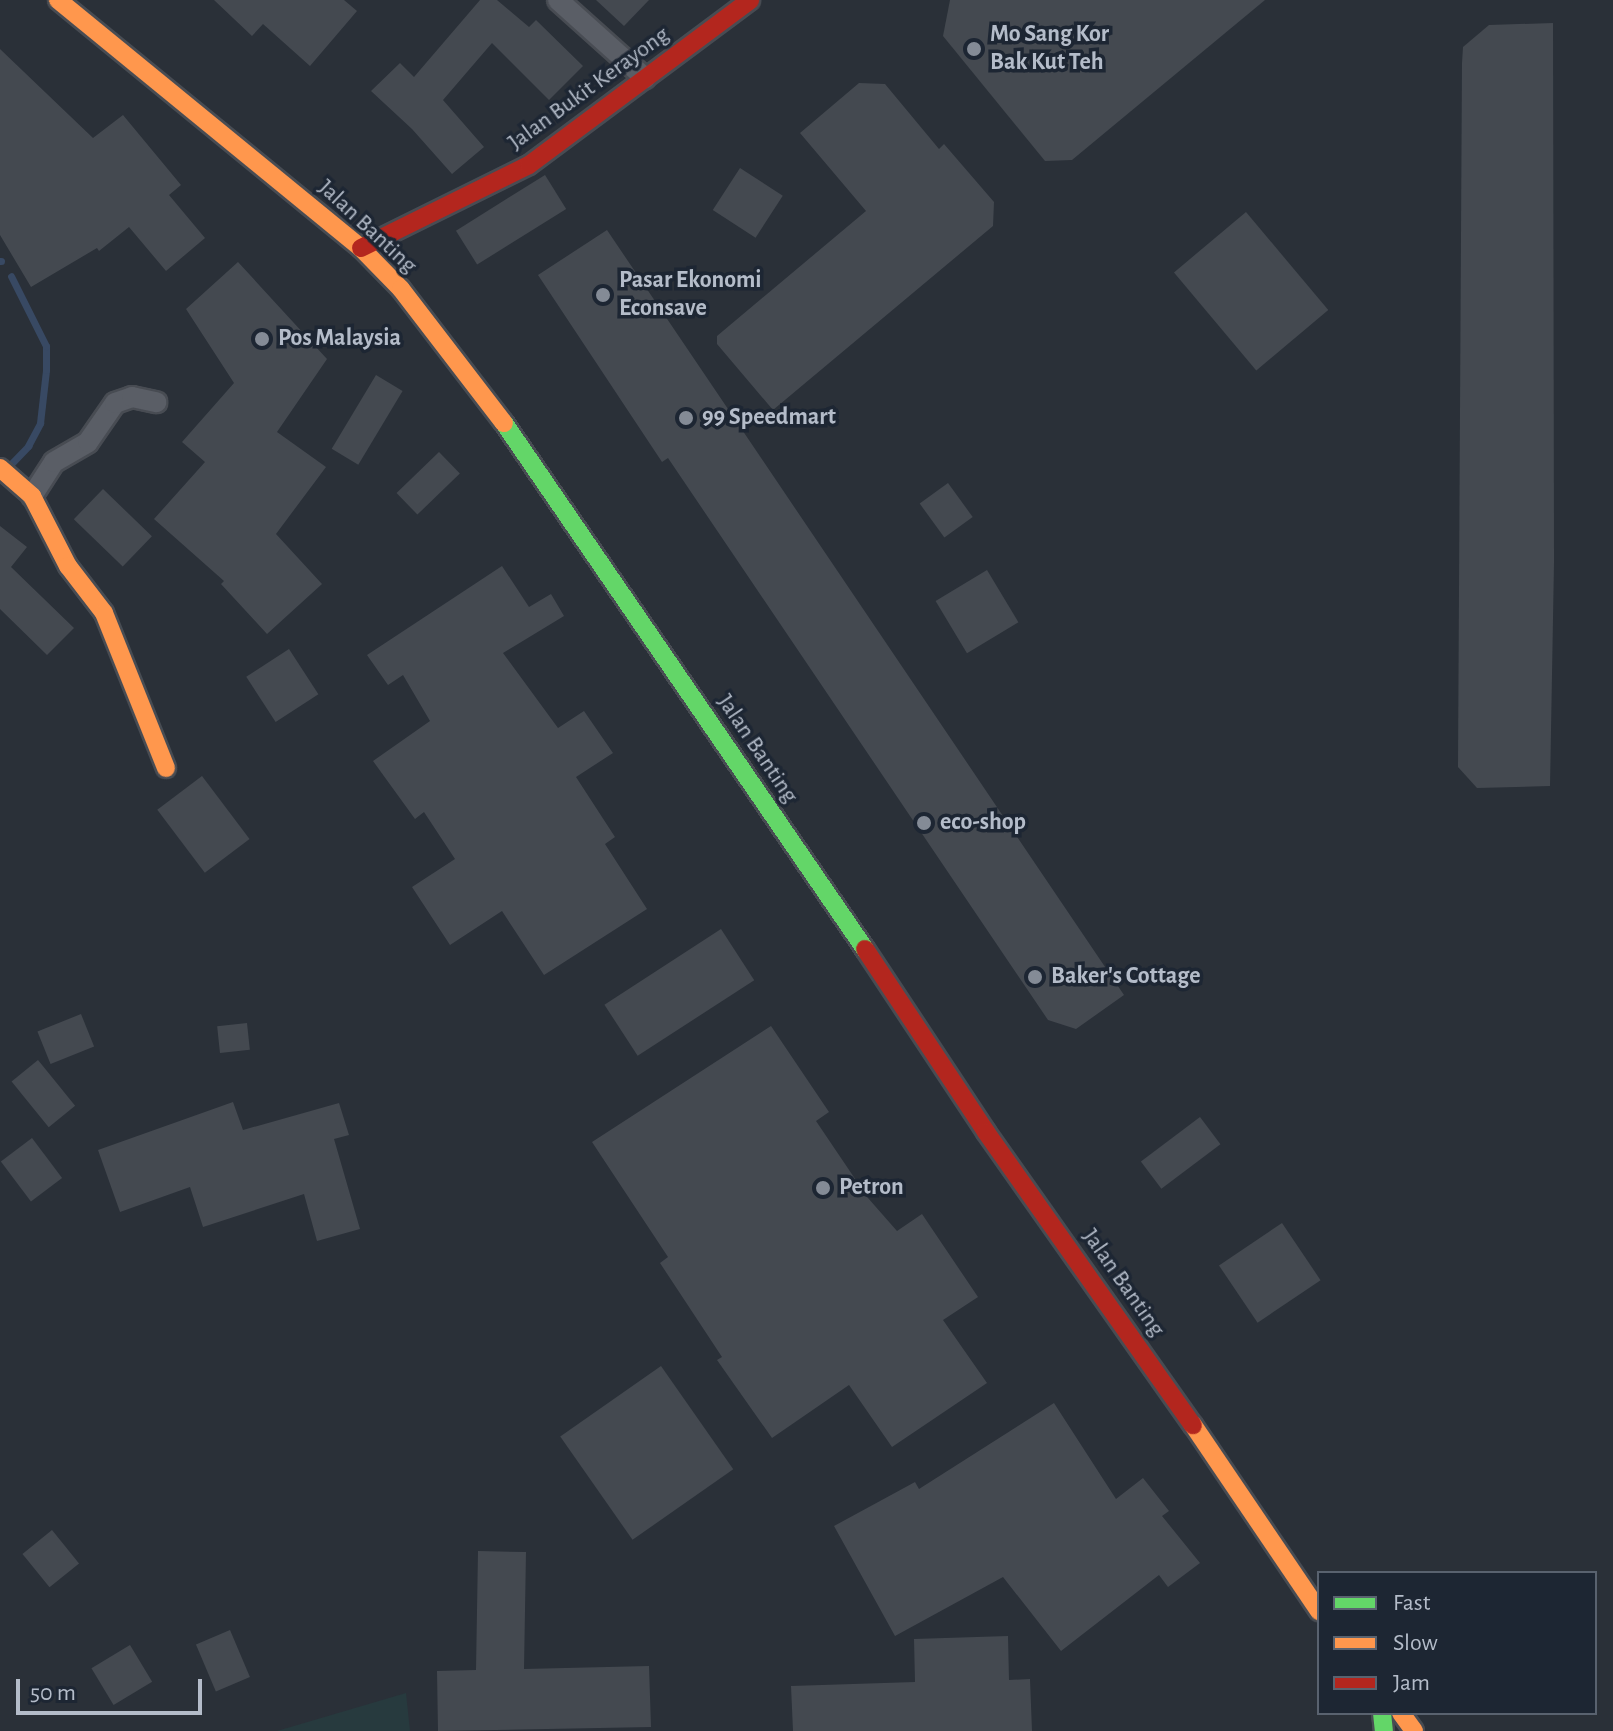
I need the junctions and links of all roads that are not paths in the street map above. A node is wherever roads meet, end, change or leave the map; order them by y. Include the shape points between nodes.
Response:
1 (58, 0) edge
2 (558, 0) edge
3 (750, 0) edge
4 (645, 78) junction
5 (361, 248) junction
6 (156, 402) dead end
7 (0, 468) edge
8 (25, 489) junction
9 (166, 768) dead end
10 (1317, 1608) edge

1 - 5 main road, Jalan Banting
2 - 4 street
3 - 4 main road, Jalan Bukit Kerayong
4 - 5 main road, Jalan Bukit Kerayong via 529,165
5 - 10 main road, Jalan Banting via 401,289 520,444 986,1132
6 - 8 street via 132,397 115,403 88,442 54,462
7 - 8 main road
8 - 9 main road via 68,566 104,613

